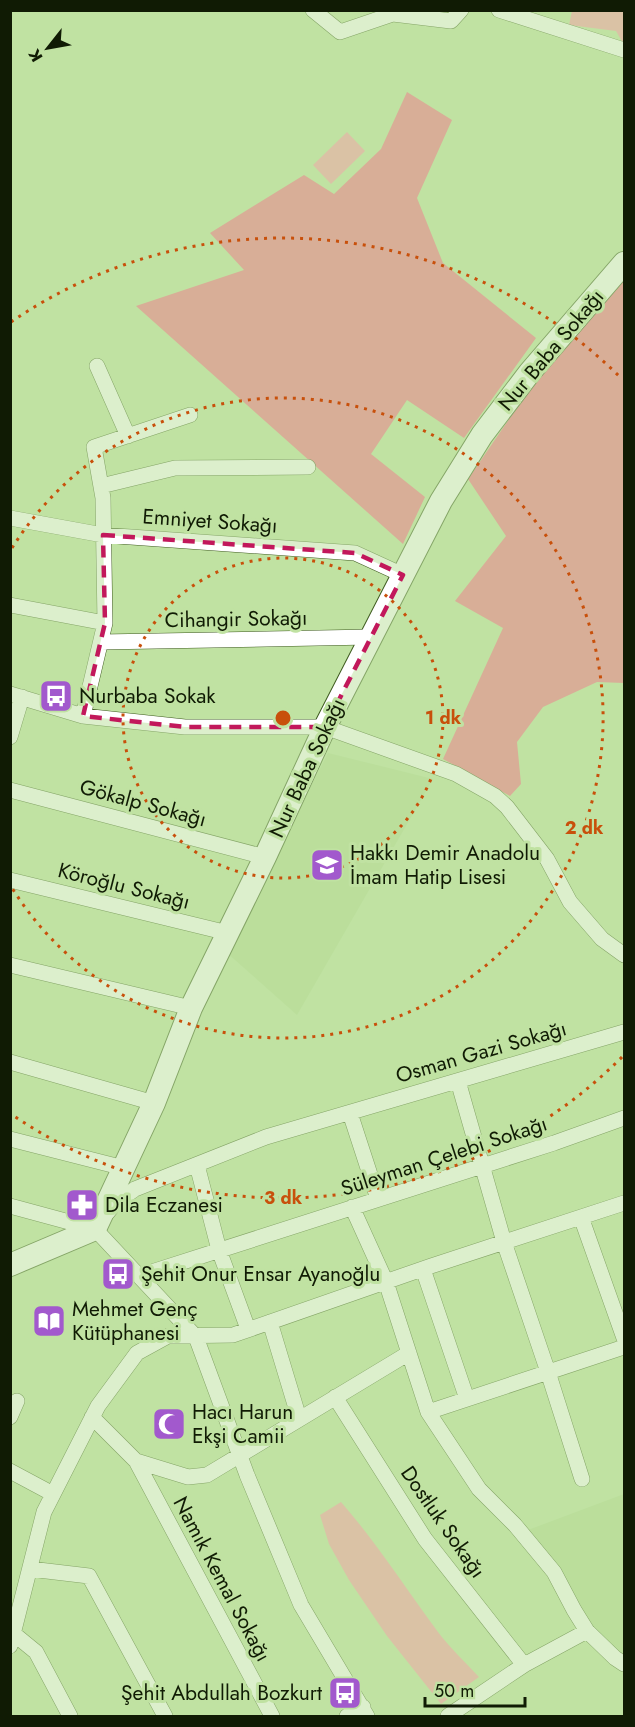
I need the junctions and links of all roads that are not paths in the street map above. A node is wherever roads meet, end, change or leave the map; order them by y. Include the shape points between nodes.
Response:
1 (313, 10) edge
2 (460, 10) edge
3 (499, 10) edge
4 (624, 50) edge
5 (624, 263) edge
6 (97, 366) dead end
7 (190, 415) dead end
8 (128, 435) junction
9 (308, 468) dead end
10 (101, 486) junction
11 (10, 518) edge
12 (103, 535) junction
13 (403, 575) junction
14 (10, 605) edge
15 (105, 622) junction
16 (371, 637) junction
17 (101, 642) junction
18 (16, 695) edge
19 (83, 716) junction
20 (325, 727) junction
21 (10, 737) edge
22 (10, 790) edge
23 (265, 857) junction
24 (10, 880) edge
25 (228, 933) junction
26 (624, 955) edge
27 (10, 965) edge
28 (191, 1008) junction
29 (624, 1032) edge
30 (10, 1062) edge
31 (458, 1081) junction
32 (154, 1103) junction
33 (350, 1113) junction
34 (624, 1118) edge
35 (10, 1138) edge
36 (197, 1165) junction
37 (482, 1166) junction
38 (124, 1168) junction
39 (378, 1199) junction
40 (624, 1203) edge
41 (10, 1206) edge
42 (352, 1207) junction
43 (581, 1217) junction
44 (95, 1229) junction
45 (504, 1242) junction
46 (219, 1250) junction
47 (10, 1265) edge
48 (423, 1269) junction
49 (139, 1276) junction
50 (386, 1281) junction
51 (270, 1322) junction
52 (248, 1329) junction
53 (196, 1337) junction
54 (624, 1338) edge
55 (624, 1347) edge
56 (409, 1353) junction
57 (548, 1372) junction
58 (335, 1397) junction
59 (467, 1399) junction
60 (16, 1401) dead end
61 (428, 1412) junction
62 (10, 1417) edge
63 (92, 1417) junction
64 (299, 1418) junction
65 (239, 1454) junction
66 (136, 1461) junction
67 (10, 1471) edge
68 (582, 1479) dead end
69 (53, 1494) junction
70 (30, 1569) junction
71 (587, 1631) junction
72 (12, 1640) edge
73 (624, 1664) edge
74 (524, 1665) junction
75 (365, 1712) edge
76 (70, 1716) edge
77 (165, 1716) edge
78 (272, 1716) edge
79 (346, 1716) edge
80 (448, 1716) edge

1 - 2 street via 340,32 393,14 451,21
3 - 4 street
5 - 13 main road, Nur Baba Sokağı via 530,372 482,435 441,501
6 - 8 street
7 - 8 street
8 - 10 street via 94,447
9 - 10 street via 175,468
10 - 12 street
11 - 12 street, Emniyet Sokağı
12 - 13 street, Emniyet Sokağı via 355,553
12 - 15 street
13 - 16 main road, Nur Baba Sokağı
14 - 15 street
15 - 17 street
16 - 17 street, Cihangir Sokağı
16 - 20 main road, Nur Baba Sokağı
17 - 19 street
18 - 19 street
18 - 21 street
19 - 20 street via 185,727
20 - 23 main road, Nur Baba Sokağı
20 - 26 street via 456,774 495,796 520,822 547,860 570,902 602,939
22 - 23 street, Gökalp Sokağı
23 - 25 main road, Nur Baba Sokağı
24 - 25 street, Köroğlu Sokağı
25 - 28 main road, Nur Baba Sokağı
27 - 28 street
28 - 32 main road, Nur Baba Sokağı
29 - 31 street, Osman Gazi Sokağı
30 - 32 street
31 - 33 street, Osman Gazi Sokağı
31 - 37 street
32 - 38 main road, Nur Baba Sokağı
33 - 36 street, Osman Gazi Sokağı via 266,1137
33 - 39 street
34 - 37 street, Süleyman Çelebi Sokağı
35 - 38 street
36 - 44 street, Osman Gazi Sokağı via 135,1189 115,1203
36 - 46 street
37 - 39 street, Süleyman Çelebi Sokağı
37 - 45 street
38 - 44 main road, Nur Baba Sokağı
39 - 42 street, Süleyman Çelebi Sokağı
40 - 43 street
41 - 44 street
42 - 46 street, Süleyman Çelebi Sokağı
42 - 50 street
43 - 45 street
43 - 54 street
44 - 47 main road
44 - 49 street
45 - 48 street
45 - 57 street
46 - 49 street, Süleyman Çelebi Sokağı
46 - 52 street
48 - 50 street
48 - 59 street
49 - 53 street
50 - 51 street
50 - 56 street
51 - 52 street
51 - 64 street
52 - 53 street via 232,1335
53 - 63 street via 168,1336 137,1353
53 - 65 street
55 - 57 street
56 - 58 street
56 - 61 street
57 - 59 street
57 - 68 street
58 - 64 street
58 - 74 street, Dostluk Sokağı via 425,1539
59 - 61 street
60 - 62 street
61 - 71 street via 479,1489 554,1572
63 - 66 street
63 - 69 street
64 - 65 street
65 - 66 street via 207,1475 188,1477
65 - 75 street via 302,1605
66 - 78 street, Namık Kemal Sokağı
67 - 69 street
69 - 70 street via 44,1512
70 - 72 street
70 - 77 street via 89,1576
71 - 73 street
71 - 74 street
72 - 76 street via 36,1652
74 - 80 street
75 - 79 street

